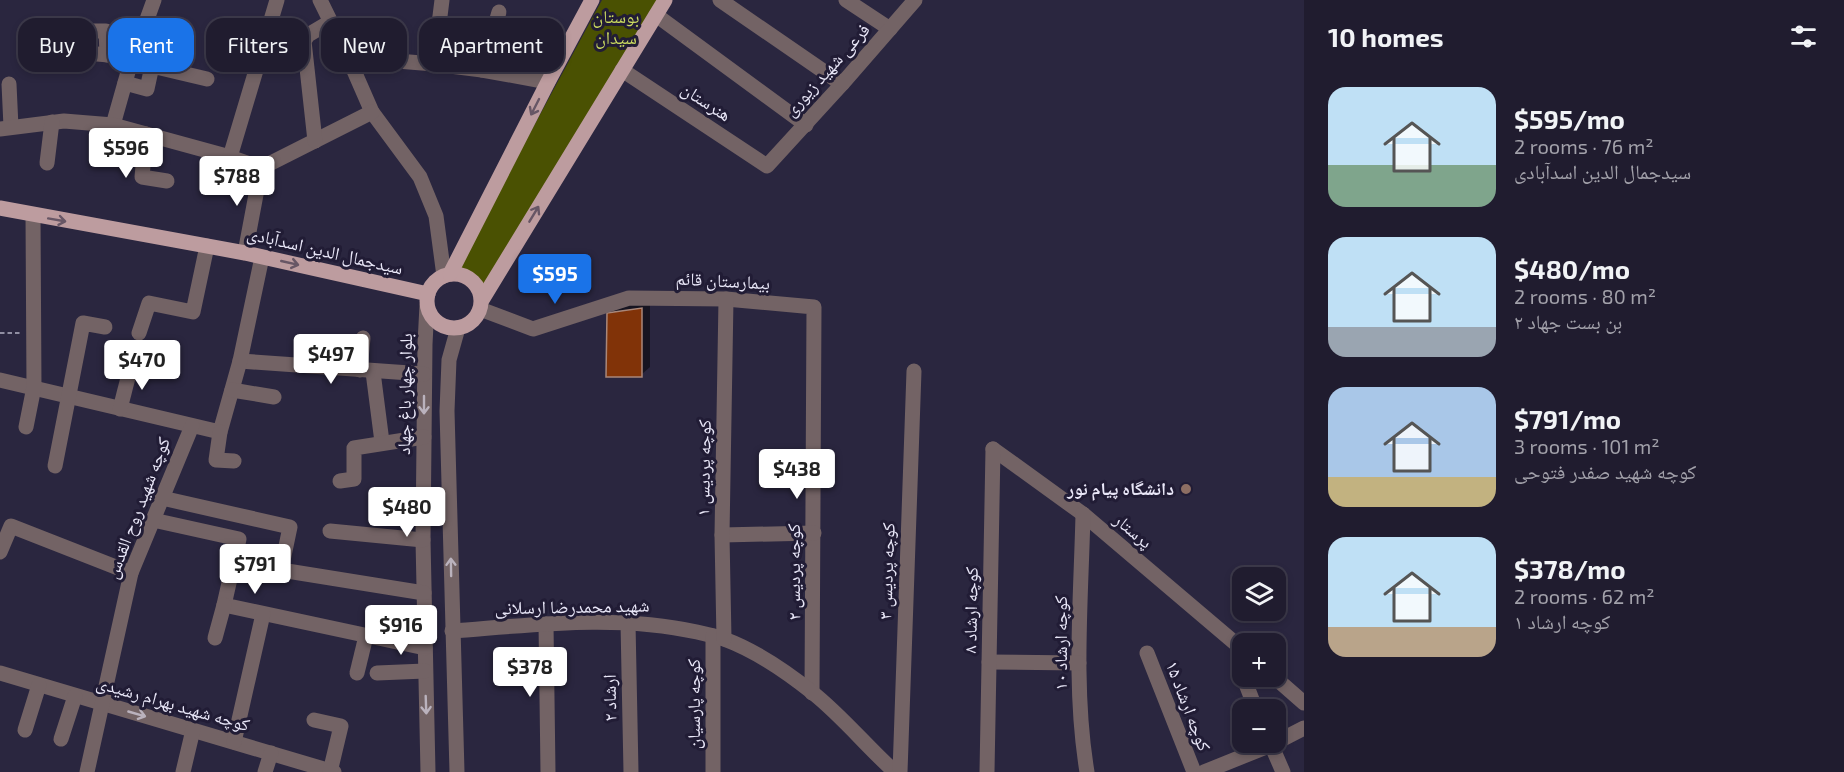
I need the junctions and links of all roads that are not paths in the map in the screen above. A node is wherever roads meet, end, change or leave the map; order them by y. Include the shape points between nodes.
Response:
1 (154, 0) edge
2 (277, 0) edge
3 (320, 0) edge
4 (442, 0) edge
5 (592, 0) edge
6 (665, 0) edge
7 (720, 0) edge
8 (915, 0) edge
9 (854, 2) edge
10 (499, 12) dead end
11 (656, 15) junction
12 (148, 18) edge
13 (272, 18) edge
14 (328, 18) edge
15 (440, 18) edge
16 (497, 18) edge
17 (321, 27) edge
18 (890, 29) junction
19 (96, 32) edge
20 (96, 54) edge
21 (107, 54) joint
22 (622, 70) junction
23 (129, 72) edge
24 (256, 72) edge
25 (355, 72) edge
26 (493, 72) edge
27 (207, 79) dead end
28 (548, 82) junction
29 (125, 83) junction
30 (9, 84) dead end
31 (842, 84) junction
32 (372, 112) junction
33 (52, 122) junction
34 (113, 125) junction
35 (806, 125) junction
36 (6, 128) edge
37 (146, 134) junction
38 (315, 141) junction
39 (230, 157) junction
40 (47, 164) dead end
41 (767, 166) joint
42 (261, 168) junction
43 (167, 181) dead end
44 (0, 208) edge
45 (33, 216) junction
46 (207, 246) junction
47 (245, 253) junction
48 (262, 257) junction
49 (447, 275) junction
50 (428, 299) junction
51 (726, 299) junction
52 (481, 305) junction
53 (814, 307) joint
54 (105, 327) dead end
55 (458, 328) junction
56 (139, 333) dead end
57 (363, 338) dead end
58 (240, 361) junction
59 (131, 366) dead end
60 (366, 371) junction
61 (914, 371) dead end
62 (424, 374) junction
63 (0, 380) edge
64 (34, 387) junction
65 (232, 390) junction
66 (70, 396) junction
67 (274, 397) dead end
68 (120, 409) junction
69 (192, 426) junction
70 (26, 427) dead end
71 (220, 432) junction
72 (424, 436) junction
73 (382, 442) junction
74 (993, 449) joint
75 (234, 461) dead end
76 (55, 466) dead end
77 (340, 481) dead end
78 (162, 498) junction
79 (1083, 514) junction
80 (153, 520) junction
81 (330, 531) dead end
82 (813, 533) junction
83 (722, 535) junction
84 (423, 540) junction
85 (0, 552) edge
86 (130, 573) junction
87 (424, 593) junction
88 (224, 605) junction
89 (263, 614) junction
90 (628, 623) junction
91 (546, 624) junction
92 (452, 631) junction
93 (366, 636) junction
94 (718, 637) junction
95 (215, 638) dead end
96 (1232, 641) edge
97 (425, 648) junction
98 (1147, 653) dead end
99 (989, 662) junction
100 (1079, 663) junction
101 (425, 671) junction
102 (357, 673) dead end
103 (377, 673) dead end
104 (1, 678) edge
105 (39, 685) junction
106 (1285, 687) edge
107 (812, 693) junction
108 (75, 696) junction
109 (101, 703) junction
110 (1304, 704) edge
111 (314, 720) dead end
112 (1304, 728) edge
113 (25, 730) dead end
114 (193, 730) junction
115 (1286, 737) edge
116 (61, 739) dead end
117 (234, 742) junction
118 (271, 753) junction
119 (1249, 753) edge
120 (1275, 753) edge
121 (885, 769) edge
122 (87, 772) edge
123 (183, 772) edge
124 (265, 772) edge
125 (332, 772) edge
126 (428, 772) edge
127 (457, 772) edge
128 (548, 772) edge
129 (631, 772) edge
130 (713, 772) edge
131 (900, 772) edge
132 (987, 772) edge
133 (1087, 772) edge
134 (1194, 772) edge
135 (1204, 772) edge
136 (1283, 772) edge

1 - 12 street
2 - 13 street
3 - 14 street
4 - 15 street
5 - 28 main road
6 - 11 main road
7 - 31 street
8 - 18 street, فرعی شهید زیوری
9 - 18 street
10 - 16 street
11 - 22 main road
11 - 35 street
17 - 38 street via 304,41
18 - 31 street, فرعی شهید زیوری
19 - 21 street via 106,32
20 - 21 street
22 - 41 street, هنرستان
52 -> 22 main road
23 - 29 street
24 - 39 street
25 - 32 street
26 - 28 street
27 - 29 street via 152,66 147,89
28 -> 49 main road
29 - 34 street
30 - 36 street
31 - 35 street, فرعی شهید زیوری
32 - 38 street
32 - 49 street via 420,177 436,216
33 - 34 street
33 - 36 street
33 - 40 street
34 - 37 street
35 - 41 street, فرعی شهید زیوری
37 - 39 street
37 - 43 street via 142,177
38 - 42 street
39 - 42 street
42 - 47 street
44 - 45 main road, سیدجمال الدین اسدآبادی
45 -> 46 main road, سیدجمال الدین اسدآبادی
45 - 64 street
46 - 47 main road, سیدجمال الدین اسدآبادی
46 - 56 street via 193,312 149,303
47 - 48 main road, سیدجمال الدین اسدآبادی
48 -> 50 main road, سیدجمال الدین اسدآبادی
48 - 58 street
49 - 50 main road via 432,284
49 - 52 main road via 459,274 475,283
50 - 55 main road via 434,320
50 - 62 street, بلوار چهار باغ جهاد
51 - 52 street, بیمارستان قائم via 629,298 533,329
51 - 53 street, بیمارستان قائم
51 - 83 street, کوچه پردیس ۱
52 - 55 main road via 472,322
53 - 82 street, کوچه پردیس ۲
54 - 66 street via 83,323
92 -> 55 street via 447,411 449,360
57 - 60 street
58 - 60 street
58 - 65 street
59 - 68 street
60 - 62 street
60 - 73 street
61 - 131 street, کوچه پردیس ۳
62 -> 72 street, بلوار چهار باغ جهاد
63 - 64 street
64 - 66 street
64 - 70 street
65 - 67 street
65 - 71 street
66 - 68 street
66 - 76 street
68 - 69 street
69 - 71 street, کوچه شهید روح القدس
69 - 78 street, کوچه شهید روح القدس
71 - 75 street via 216,460
72 - 73 street
72 - 84 street, بلوار چهار باغ جهاد
73 - 77 street via 354,448 354,479
74 - 79 street, پرستار
74 - 99 street, کوچه ارشاد ۸
78 - 80 street, کوچه شهید روح القدس
78 - 87 street via 290,527 281,570
79 - 96 street, پرستار
79 - 100 street, کوچه ارشاد ۱۰
80 - 86 street, کوچه شهید روح القدس
80 - 88 street via 239,539
81 - 84 street
82 - 83 street
82 - 107 street, کوچه پردیس ۲
83 - 94 street, کوچه پردیس ۱
84 - 87 street, بلوار چهار باغ جهاد
85 - 86 street via 11,526
86 - 109 street, کوچه شهید روح القدس
87 - 97 street, بلوار چهار باغ جهاد
88 - 89 street
88 - 95 street
89 - 93 street
89 - 117 street
90 - 91 street, شهید محمدرضا ارسلانی
90 - 94 street, شهید محمدرضا ارسلانی
90 - 129 street, ارشاد ۲
91 - 92 street, شهید محمدرضا ارسلانی
91 - 128 street
92 - 127 street
93 - 97 street
93 - 102 street
94 - 107 street, شهید محمدرضا ارسلانی via 760,657
94 - 130 street, کوچه پارسیان
97 - 101 street, بلوار چهار باغ جهاد
98 - 134 street, کوچه ارشاد ۱۵
99 - 100 street
99 - 132 street, کوچه ارشاد ۸
100 - 133 street, کوچه ارشاد ۱۰ via 1081,734
101 - 103 street
101 -> 126 street, بلوار چهار باغ جهاد
104 - 105 street, کوچه شهید بهرام رشیدی
105 - 108 street, کوچه شهید بهرام رشیدی
105 - 113 street
106 - 110 street
107 - 121 street, شهید محمدرضا ارسلانی via 845,722
108 - 109 street, کوچه شهید بهرام رشیدی
108 - 116 street
109 -> 114 street, کوچه شهید بهرام رشیدی
109 - 122 street, کوچه شهید روح القدس
111 - 125 street via 341,726
112 - 115 street
114 - 117 street, کوچه شهید بهرام رشیدی
114 - 123 street
117 - 118 street, کوچه شهید بهرام رشیدی
118 - 124 street
118 - 125 street, کوچه شهید بهرام رشیدی
119 - 135 street
120 - 136 street

